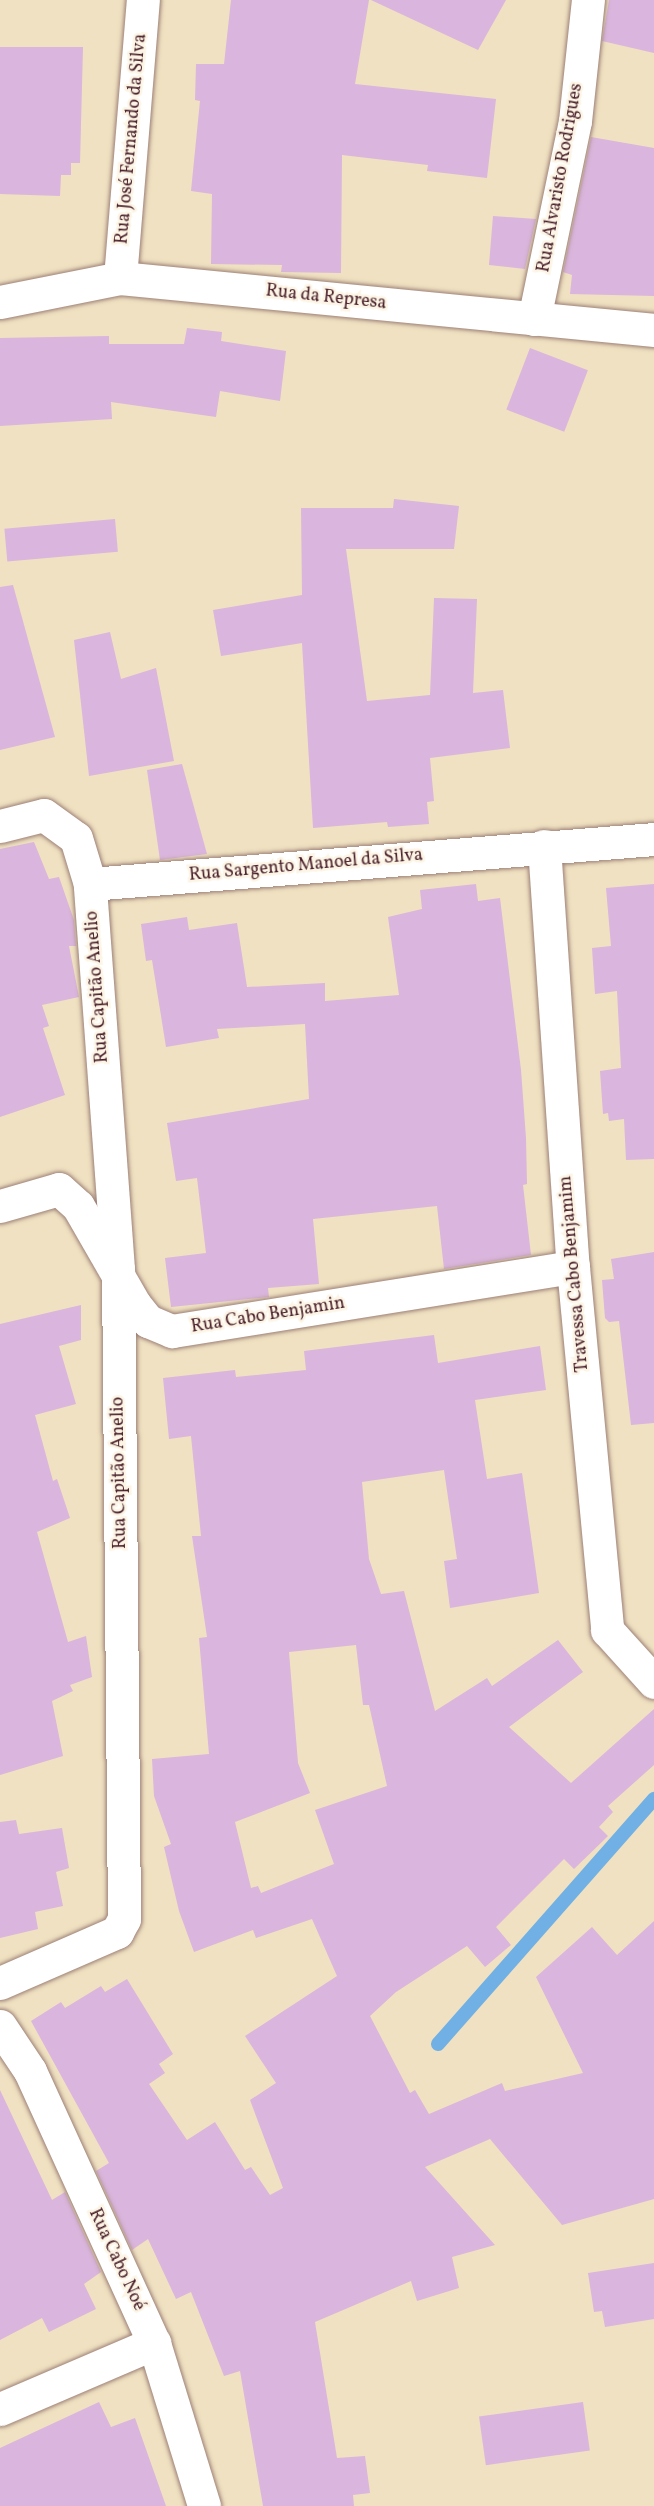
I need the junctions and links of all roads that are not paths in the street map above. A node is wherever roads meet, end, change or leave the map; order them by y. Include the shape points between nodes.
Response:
1 (143, 0) edge
2 (588, 0) edge
3 (120, 278) junction
4 (0, 302) edge
5 (534, 319) junction
6 (654, 330) edge
7 (0, 825) edge
8 (654, 838) edge
9 (544, 846) junction
10 (90, 885) junction
11 (0, 1206) edge
12 (573, 1267) junction
13 (118, 1269) junction
14 (654, 1682) edge
15 (0, 1983) edge
16 (0, 2026) edge
17 (154, 2343) junction
18 (0, 2409) edge
19 (204, 2506) edge

1 - 3 street, Rua José Fernando da Silva
2 - 5 street, Rua Alvaristo Rodrigues via 575,121
3 - 4 street, Rua da Represa
3 - 5 street, Rua da Represa
5 - 6 street, Rua da Represa
7 - 10 street via 45,815 76,838
8 - 9 street, Rua Sargento Manoel da Silva
9 - 10 street, Rua Sargento Manoel da Silva
9 - 12 street, Travessa Cabo Benjamim
10 - 13 street, Rua Capitão Anelio
11 - 13 street, Rua Cabo Benjamin via 59,1189 78,1206
12 - 13 street, Rua Cabo Benjamin via 172,1331 148,1320 135,1305
12 - 14 street, Travessa Cabo Benjamim via 607,1630
13 - 15 street, Rua Capitão Anelio via 124,1919 117,1932
16 - 17 street, Rua Cabo Noé via 30,2071
17 - 18 street
17 - 19 street, Rua Cabo Noé

